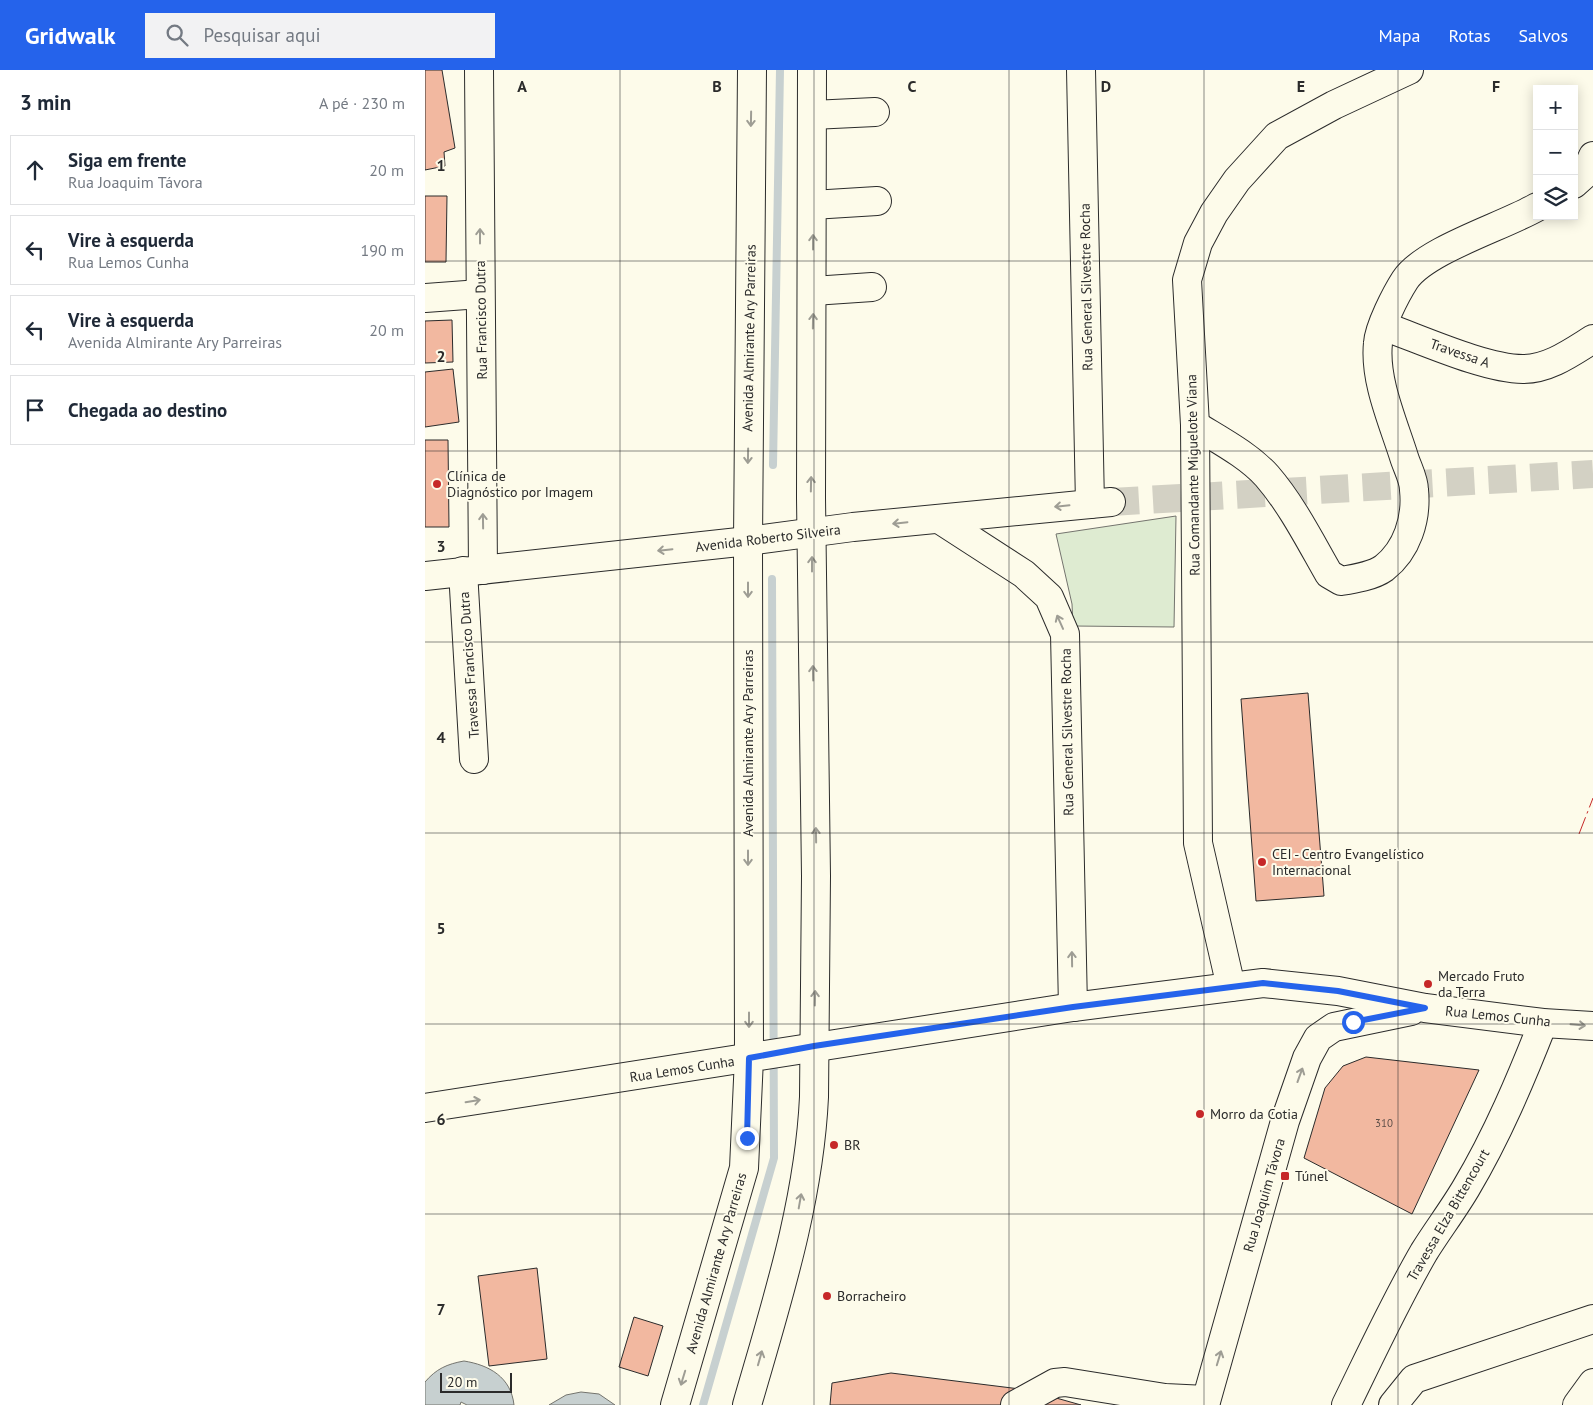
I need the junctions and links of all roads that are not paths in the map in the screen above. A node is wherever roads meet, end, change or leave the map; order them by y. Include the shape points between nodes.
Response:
1 (479, 70) edge
2 (752, 70) edge
3 (812, 70) edge
4 (1081, 70) edge
5 (1409, 70) edge
6 (875, 112) dead end
7 (812, 115) junction
8 (1593, 156) edge
9 (1578, 180) edge
10 (877, 201) dead end
11 (812, 205) junction
12 (1533, 209) edge
13 (872, 287) dead end
14 (813, 291) junction
15 (480, 294) junction
16 (425, 298) edge
17 (1383, 326) junction
18 (1593, 339) edge
19 (1195, 425) junction
20 (1100, 503) joint
21 (939, 519) junction
22 (812, 533) junction
23 (748, 541) junction
24 (473, 570) junction
25 (425, 576) edge
26 (475, 759) dead end
27 (1231, 987) junction
28 (1073, 1007) junction
29 (1425, 1008) junction
30 (1543, 1023) junction
31 (1593, 1026) edge
32 (781, 1052) junction
33 (425, 1108) edge
34 (1593, 1319) edge
35 (1593, 1383) edge
36 (1205, 1403) edge
37 (675, 1405) edge
38 (747, 1405) edge
39 (1015, 1405) edge
40 (1346, 1405) edge
41 (1393, 1405) edge
42 (1577, 1405) edge

15 -> 1 main road, Rua Francisco Dutra
2 -> 23 main road, Avenida Almirante Ary Parreiras
3 - 7 main road, Avenida Almirante Ary Parreiras
4 - 20 main road, Rua General Silvestre Rocha via 1089,442
5 - 19 main road, Rua Comandante Miguelote Viana via 1277,136 1237,180 1214,213 1198,243 1187,280
6 - 7 main road
7 - 11 main road, Avenida Almirante Ary Parreiras
8 - 9 main road via 1585,174
10 - 11 main road
14 -> 11 main road, Avenida Almirante Ary Parreiras
12 - 17 main road via 1431,256 1416,267 1405,280
13 - 14 main road
22 -> 14 main road, Avenida Almirante Ary Parreiras
15 - 16 main road
24 -> 15 main road, Rua Francisco Dutra
17 - 18 main road, Travessa A via 1490,364 1524,369 1558,361
17 - 19 main road via 1378,343 1382,387 1414,489 1413,521 1403,549 1383,569 1341,581 1329,574 1266,475
19 - 27 main road, Rua Comandante Miguelote Viana via 1198,843
20 -> 21 main road, Avenida Roberto Silveira
21 -> 22 main road, Avenida Roberto Silveira
28 -> 21 main road, Rua General Silvestre Rocha via 1065,634 1049,597 1025,574
22 - 23 main road, Avenida Roberto Silveira
32 -> 22 main road, Avenida Almirante Ary Parreiras via 816,876
23 -> 24 main road, Avenida Roberto Silveira
23 -> 32 main road, Avenida Almirante Ary Parreiras
24 - 25 main road, Avenida Roberto Silveira
24 - 26 main road, Travessa Francisco Dutra
27 - 28 main road, Rua Lemos Cunha
27 - 29 main road, Rua Lemos Cunha via 1263,983 1302,987
28 - 32 main road, Rua Lemos Cunha
29 - 30 main road, Rua Lemos Cunha
36 -> 29 main road, Rua Joaquim Távora via 1285,1121 1307,1058 1318,1038 1334,1027
30 -> 31 main road, Rua Lemos Cunha
30 - 40 main road, Travessa Elza Bittencourt via 1487,1148 1399,1299
33 -> 32 main road, Rua Lemos Cunha
32 -> 37 main road, Avenida Almirante Ary Parreiras via 747,1138 742,1176
38 -> 32 main road, Avenida Almirante Ary Parreiras via 795,1230 812,1131
34 - 41 main road via 1414,1379
35 - 42 main road
36 - 39 main road via 1065,1382 1055,1383

